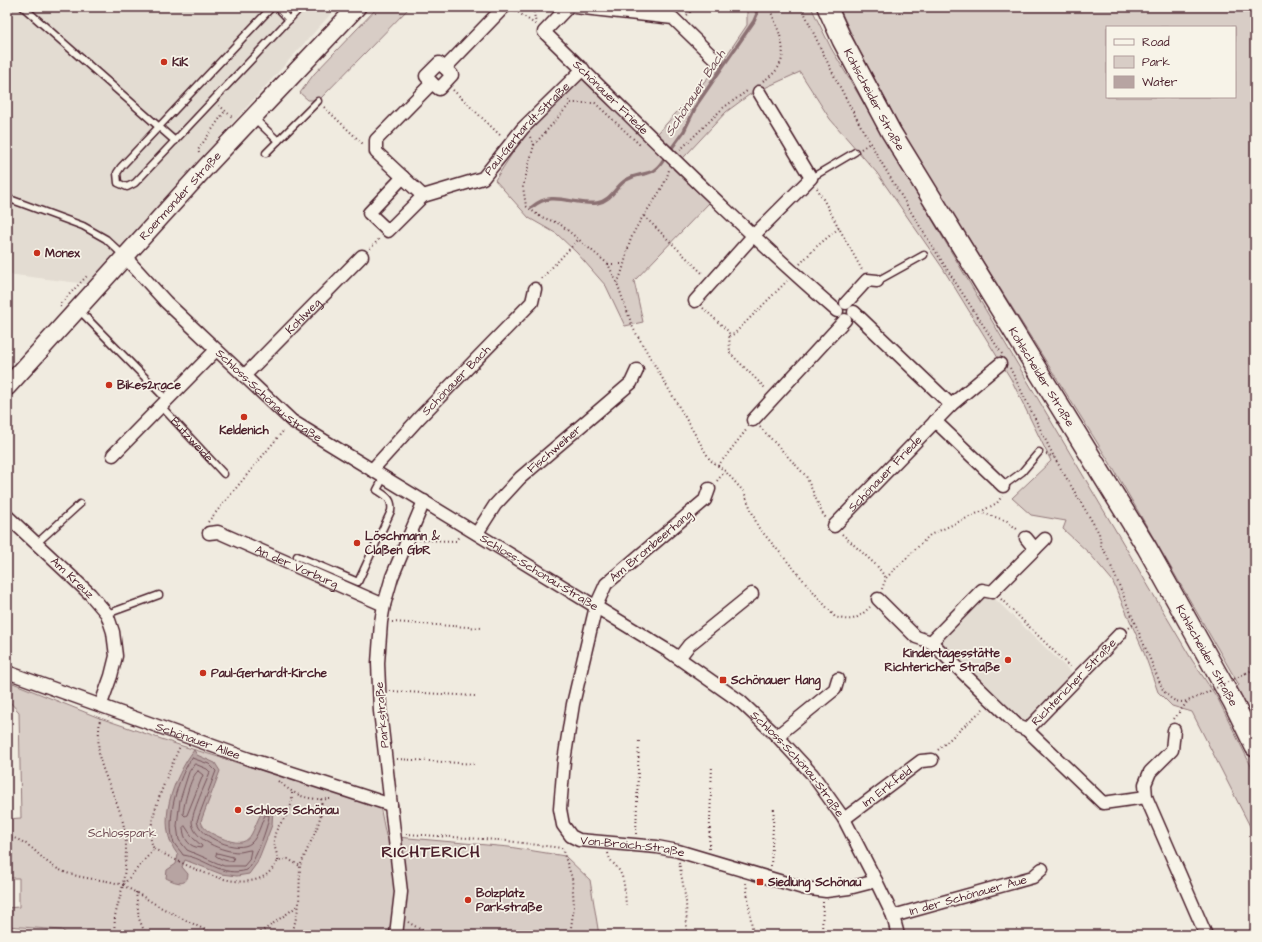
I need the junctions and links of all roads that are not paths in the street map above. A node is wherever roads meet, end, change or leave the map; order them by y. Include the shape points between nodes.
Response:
1 (23, 7) edge
2 (272, 7) edge
3 (277, 7) edge
4 (302, 7) edge
5 (357, 7) edge
6 (504, 7) edge
7 (575, 7) edge
8 (827, 7) edge
9 (566, 9) edge
10 (289, 20) junction
11 (716, 60) dead end
12 (445, 68) junction
13 (583, 69) junction
14 (432, 83) junction
15 (756, 88) road end
16 (318, 101) road end
17 (253, 117) junction
18 (160, 127) junction
19 (175, 141) junction
20 (278, 141) junction
21 (855, 152) dead end
22 (266, 153) dead end
23 (403, 176) junction
24 (811, 178) junction
25 (423, 196) junction
26 (7, 198) edge
27 (753, 236) junction
28 (924, 255) dead end
29 (362, 256) road end
30 (124, 257) junction
31 (872, 281) joint
32 (535, 289) road end
33 (695, 301) road end
34 (846, 303) dead end
35 (78, 309) junction
36 (854, 312) dead end
37 (216, 350) junction
38 (1005, 363) road end
39 (637, 370) dead end
40 (244, 376) junction
41 (8, 385) edge
42 (163, 402) junction
43 (951, 404) junction
44 (753, 420) road end
45 (935, 421) junction
46 (1039, 452) dead end
47 (113, 455) dead end
48 (372, 470) junction
49 (224, 474) dead end
50 (384, 477) junction
51 (1003, 486) joint
52 (709, 489) dead end
53 (424, 501) junction
54 (80, 504) dead end
55 (7, 516) edge
56 (834, 526) road end
57 (209, 533) road end
58 (477, 533) junction
59 (1026, 538) road end
60 (1045, 539) dead end
61 (37, 543) junction
62 (1035, 549) junction
63 (297, 556) dead end
64 (752, 594) dead end
65 (159, 596) dead end
66 (878, 599) road end
67 (384, 605) junction
68 (596, 606) junction
69 (107, 614) junction
70 (1120, 634) dead end
71 (931, 642) junction
72 (679, 658) junction
73 (7, 672) edge
74 (838, 679) dead end
75 (101, 704) junction
76 (1027, 730) junction
77 (1174, 730) road end
78 (777, 736) junction
79 (1255, 747) edge
80 (932, 760) road end
81 (1146, 797) junction
82 (391, 805) junction
83 (844, 819) junction
84 (1042, 869) dead end
85 (876, 880) junction
86 (893, 916) junction
87 (396, 935) edge
88 (898, 935) edge
89 (1206, 935) edge

1 - 18 lane
2 - 18 lane
3 - 10 lane
4 - 10 lane
5 - 17 main road, Roermonder Straße
6 - 12 street
7 - 11 street via 673,18
8 - 79 main road, Kohlscheider Straße via 891,132 1146,548 1233,702
9 - 13 street, Schönauer Friede via 540,28
10 - 19 lane
12 - 14 street via 439,63 426,76
12 - 14 street via 452,75 439,89
13 - 25 street, Paul-Gerhardt-Straße via 523,128 483,178
13 - 27 street, Schönauer Friede
14 - 23 street via 376,140 376,152
15 - 24 street
16 - 20 lane
17 - 20 lane
17 - 30 main road, Roermonder Straße
18 - 19 lane
18 - 19 lane via 121,166 116,173 118,183 122,186 131,186
20 - 22 lane
21 - 24 lane
23 - 25 street
23 - 25 street, Paul-Gerhardt-Straße via 369,213 388,231
24 - 27 street
26 - 30 lane via 84,226 106,239
27 - 33 street
27 - 44 street, Schönauer Friede via 841,316
28 - 31 lane
29 - 40 street, Kohlweg
30 - 35 main road, Roermonder Straße
30 - 37 street, Schloss-Schönau-Straße
31 - 34 street
32 - 48 street, Schönauer Bach via 532,302
35 - 41 main road, Roermonder Straße
35 - 42 lane, Butzweide
36 - 43 street
37 - 40 street, Schloss-Schönau-Straße
37 - 42 street
38 - 43 street, Schönauer Friede
39 - 58 street, Fischweiher via 631,383 520,478 495,505
40 - 48 street, Schloss-Schönau-Straße via 292,421
42 - 47 street
42 - 49 lane, Butzweide
43 - 45 street, Schönauer Friede
45 - 51 street
45 - 56 street, Schönauer Friede
46 - 51 lane via 1022,472
48 - 50 street, Schloss-Schönau-Straße
50 - 53 street, Schloss-Schönau-Straße
50 - 63 lane via 377,490 391,500 391,511 358,582
52 - 68 street, Am Brombeerhang via 705,500 606,584
53 - 58 street, Schloss-Schönau-Straße
53 - 67 street, Parkstraße via 407,539
54 - 61 lane
55 - 61 street, Am Kreuz
57 - 67 street, An der Vorburg via 218,532
58 - 68 street, Schloss-Schönau-Straße
59 - 62 street
60 - 62 street
61 - 69 street, Am Kreuz
62 - 71 street via 992,592 982,590
64 - 72 street via 689,645
65 - 69 lane
66 - 71 street, Richtericher Straße via 916,637
67 - 82 street, Parkstraße via 378,663
68 - 72 street, Schloss-Schönau-Straße
68 - 85 street, Von-Broich-Straße via 573,704 564,761 560,810 563,825 573,837 579,840 678,851 803,888 850,888
69 - 75 street, Am Kreuz via 113,632 116,656 112,676
70 - 76 street, Richtericher Straße
71 - 76 street, Richtericher Straße via 1018,726
72 - 78 street, Schloss-Schönau-Straße via 741,702
73 - 75 street, Schönauer Allee
74 - 78 street via 834,689
75 - 82 street, Schönauer Allee via 249,759
76 - 81 street, Richtericher Straße via 1103,804
77 - 81 street via 1172,750 1150,772 1145,784
78 - 83 street, Schloss-Schönau-Straße via 812,774
80 - 83 street, Im Erkfeld via 921,761
81 - 89 street
82 - 87 street, Parkstraße via 401,892
83 - 85 street, Schloss-Schönau-Straße
84 - 86 street, In der Schönauer Aue via 1033,877
85 - 86 street, Schloss-Schönau-Straße
86 - 88 street, Schloss-Schönau-Straße

